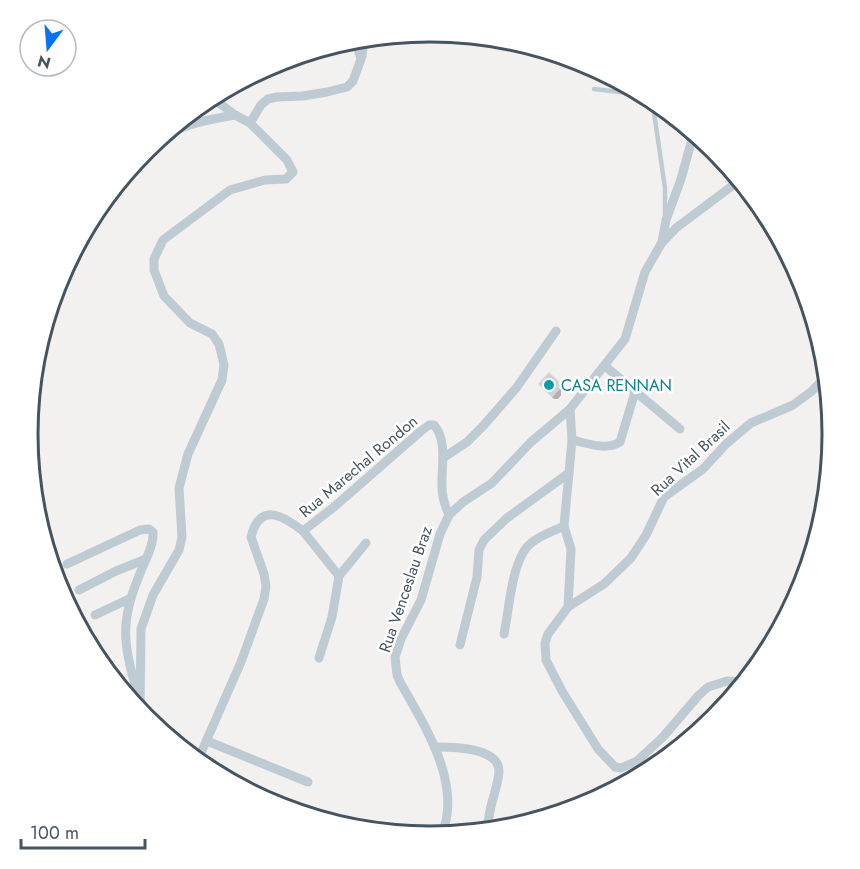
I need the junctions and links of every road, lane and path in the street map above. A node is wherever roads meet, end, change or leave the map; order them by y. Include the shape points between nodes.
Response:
1 (362, 48) edge
2 (358, 49) edge
3 (361, 58) junction
4 (594, 89) dead end
5 (621, 92) edge
6 (220, 103) edge
7 (654, 112) edge
8 (235, 115) junction
9 (192, 122) edge
10 (250, 123) junction
11 (691, 141) edge
12 (733, 186) edge
13 (666, 220) junction
14 (661, 244) junction
15 (556, 331) dead end
16 (605, 366) junction
17 (819, 383) edge
18 (635, 392) junction
19 (570, 409) junction
20 (680, 429) dead end
21 (572, 440) junction
22 (443, 458) junction
23 (569, 473) junction
24 (550, 488) junction
25 (568, 496) junction
26 (449, 515) junction
27 (564, 526) junction
28 (303, 531) junction
29 (366, 543) dead end
30 (146, 559) junction
31 (67, 564) dead end
32 (339, 576) junction
33 (79, 590) dead end
34 (131, 598) junction
35 (568, 607) junction
36 (95, 615) dead end
37 (504, 634) dead end
38 (460, 645) dead end
39 (319, 658) dead end
40 (734, 681) edge
41 (140, 699) joint
42 (207, 741) junction
43 (435, 747) junction
44 (201, 753) edge
45 (308, 782) dead end
46 (488, 823) edge
47 (443, 826) edge

1 - 3 street
2 - 3 street
3 - 10 street via 347,87 268,99
4 - 5 lane
6 - 8 street
7 - 13 lane, Rua Venceslau Braz
8 - 9 street
8 - 10 street
10 - 41 street via 287,160 292,167 291,176 230,190 163,240 153,259 164,296 190,323 212,334 224,365 222,380 188,453 179,488 182,537 178,550 153,595 141,629
11 - 13 street, Rua Venceslau Braz
12 - 14 street, Rua Venceslau Braz
13 - 14 street, Rua Venceslau Braz
14 - 16 street, Rua Venceslau Braz via 645,272 625,339
15 - 22 street via 517,387 484,425
16 - 18 street
16 - 19 street, Rua Venceslau Braz
17 - 35 street, Rua Vital Brasil via 793,405 751,423 710,463 664,497 639,547 623,568
18 - 20 street
18 - 21 street via 620,442 605,446
19 - 21 street
19 - 26 street, Rua Venceslau Braz via 531,442 501,475
21 - 23 street
22 - 26 street, Rua Marechal Rondon via 442,487
22 - 28 street, Rua Marechal Rondon via 438,429 429,425
23 - 24 street
23 - 25 street
24 - 25 street
24 - 38 street via 507,518 484,540
25 - 27 street
26 - 43 street, Rua Venceslau Braz via 421,600 395,657 400,682
27 - 35 street via 571,549
27 - 37 street via 524,550
28 - 32 street
28 - 42 street, Rua Marechal Rondon via 285,518 266,514 254,527 251,537 261,561 266,586 264,599
29 - 32 street
30 - 31 street via 154,534 149,529
30 - 33 street
30 - 34 street
32 - 39 street
34 - 36 street
34 - 41 street via 124,626
35 - 40 street, Rua Vital Brasil via 548,634 544,644 546,660 589,735 615,767 637,761 708,687 717,682
42 - 44 street, Rua Marechal Rondon
42 - 45 street
43 - 46 street via 469,749 497,763 499,774
43 - 47 street, Rua Venceslau Braz via 445,780 447,810

